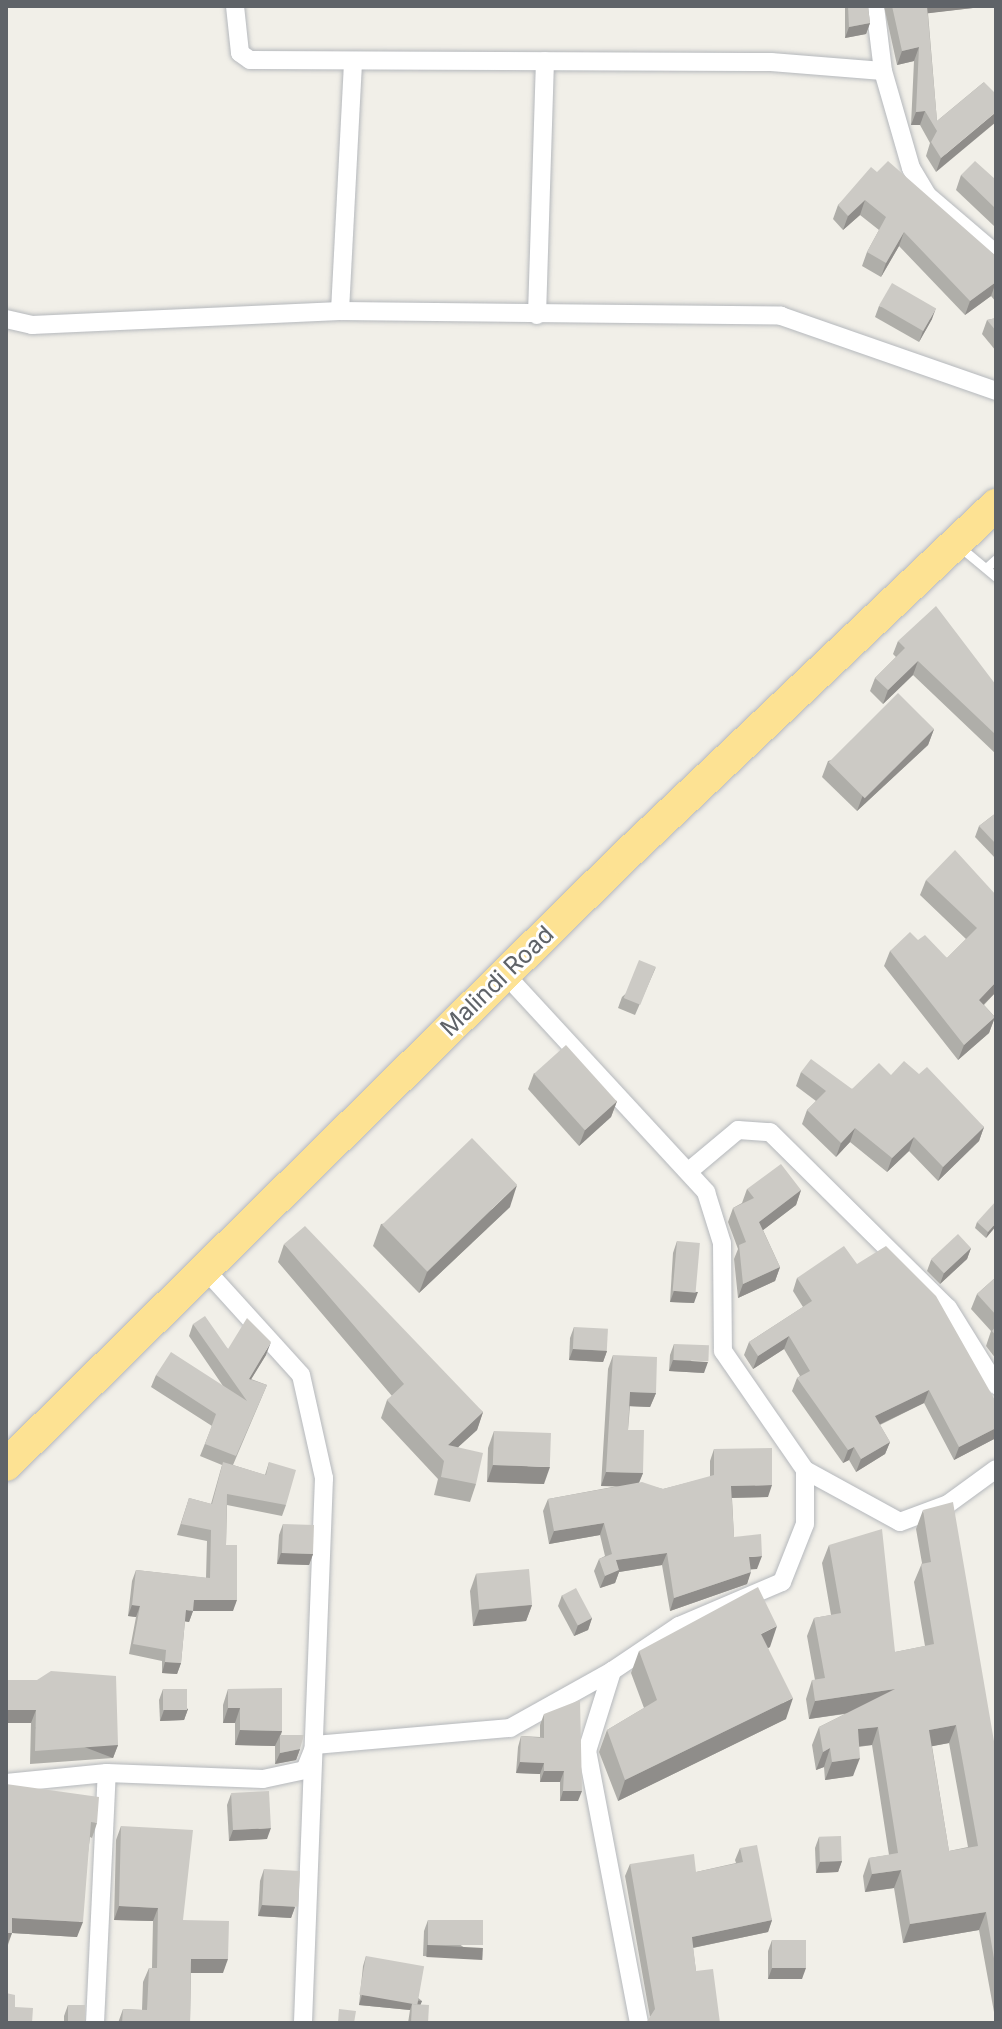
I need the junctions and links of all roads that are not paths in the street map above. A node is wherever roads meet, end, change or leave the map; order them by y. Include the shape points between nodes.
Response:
1 (235, 6) edge
2 (875, 6) edge
3 (545, 61) junction
4 (353, 62) junction
5 (883, 71) junction
6 (996, 254) edge
7 (340, 311) junction
8 (537, 315) junction
9 (6, 319) edge
10 (996, 391) edge
11 (996, 505) edge
12 (957, 545) junction
13 (996, 559) edge
14 (986, 568) junction
15 (996, 577) edge
16 (505, 974) junction
17 (689, 1171) junction
18 (204, 1268) junction
19 (996, 1385) edge
20 (6, 1465) edge
21 (996, 1469) edge
22 (805, 1470) junction
23 (612, 1671) junction
24 (315, 1745) junction
25 (107, 1773) junction
26 (6, 1783) edge
27 (95, 2023) edge
28 (303, 2023) edge
29 (639, 2023) edge

1 - 4 street via 238,45 250,60
2 - 5 street
3 - 4 street
3 - 5 street
3 - 8 street
4 - 7 street
5 - 6 street via 911,168 928,196
7 - 8 street
7 - 9 street via 32,325
8 - 10 street via 781,316
11 - 12 highway, Malindi Road
12 - 14 lane
12 - 16 highway, Malindi Road
13 - 14 lane
14 - 15 lane
16 - 17 street
16 - 18 highway, Malindi Road
17 - 19 street via 738,1130 770,1132 948,1308
17 - 22 street via 717,1215 723,1351
18 - 20 highway, Malindi Road
18 - 24 street via 279,1344 301,1375 316,1422 324,1478
21 - 22 street via 948,1504 900,1522
22 - 23 street via 805,1524 782,1582 679,1626
23 - 24 street via 510,1728
23 - 29 street via 587,1751
24 - 25 street via 305,1770 263,1779
24 - 28 street
25 - 26 street
25 - 27 street

